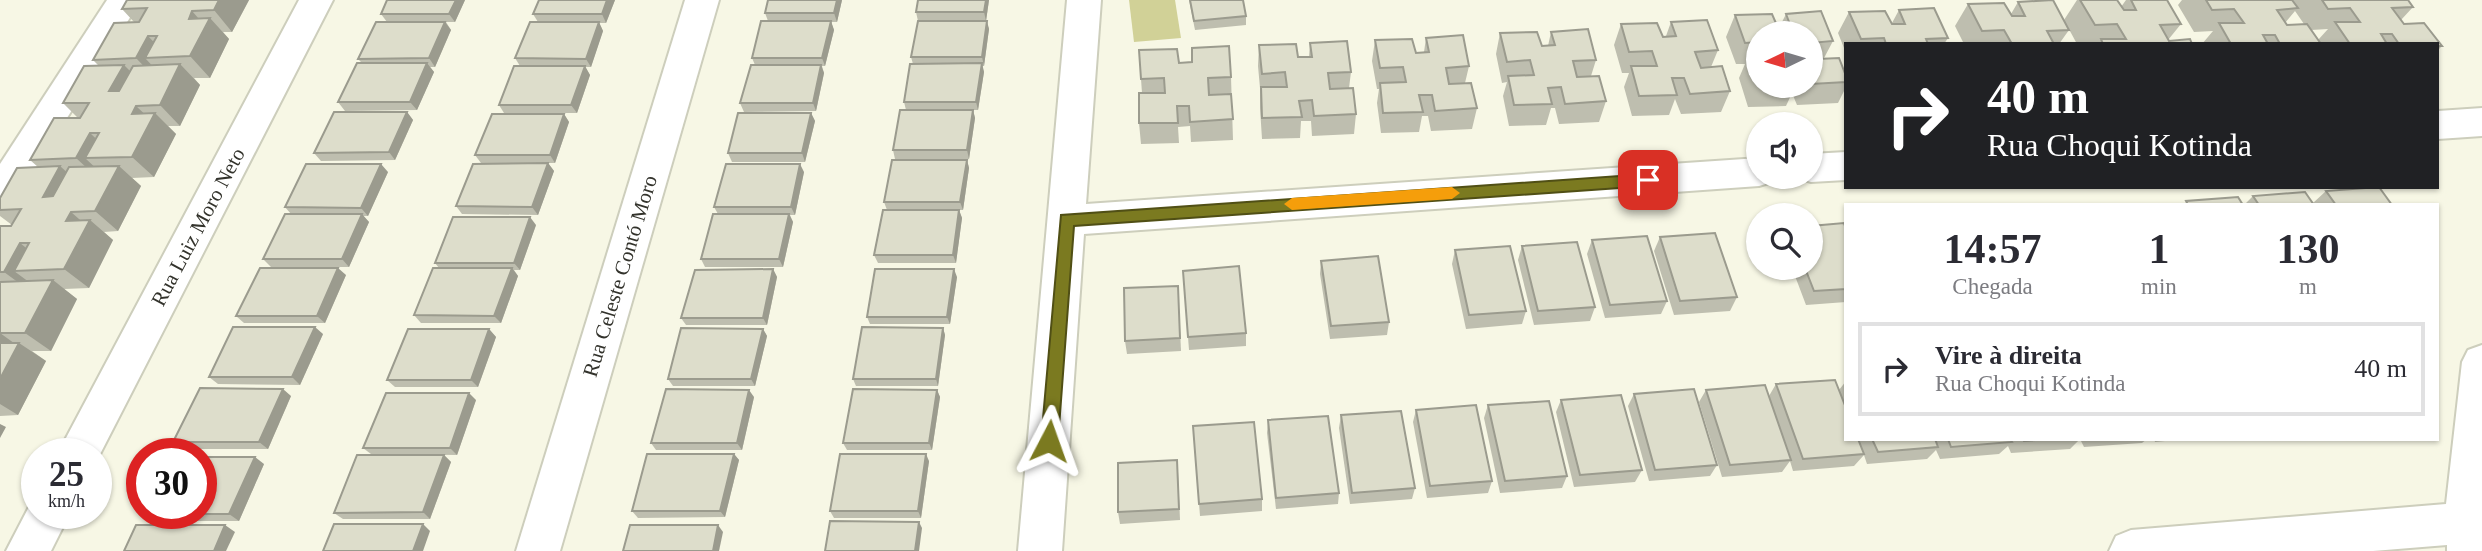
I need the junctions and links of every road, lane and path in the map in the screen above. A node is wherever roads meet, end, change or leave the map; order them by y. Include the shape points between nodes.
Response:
1 (124, 0) edge
2 (316, 0) edge
3 (702, 0) edge
4 (1084, 0) edge
5 (2482, 122) edge
6 (2439, 125) edge
7 (1844, 166) edge
8 (1823, 168) edge
9 (1746, 173) edge
10 (0, 194) edge
11 (1067, 220) junction
12 (2482, 362) edge
13 (87, 438) edge
14 (40, 529) edge
15 (2468, 537) edge
16 (28, 551) edge
17 (538, 551) edge
18 (1040, 551) edge
19 (2131, 551) edge

1 - 10 street
2 - 13 street, Rua Luiz Moro Neto
3 - 17 street, Rua Celeste Contó Moro
4 - 11 street
5 - 6 street
7 - 8 street
9 - 11 street
11 - 18 street
12 - 15 street
14 - 16 street
15 - 19 street

